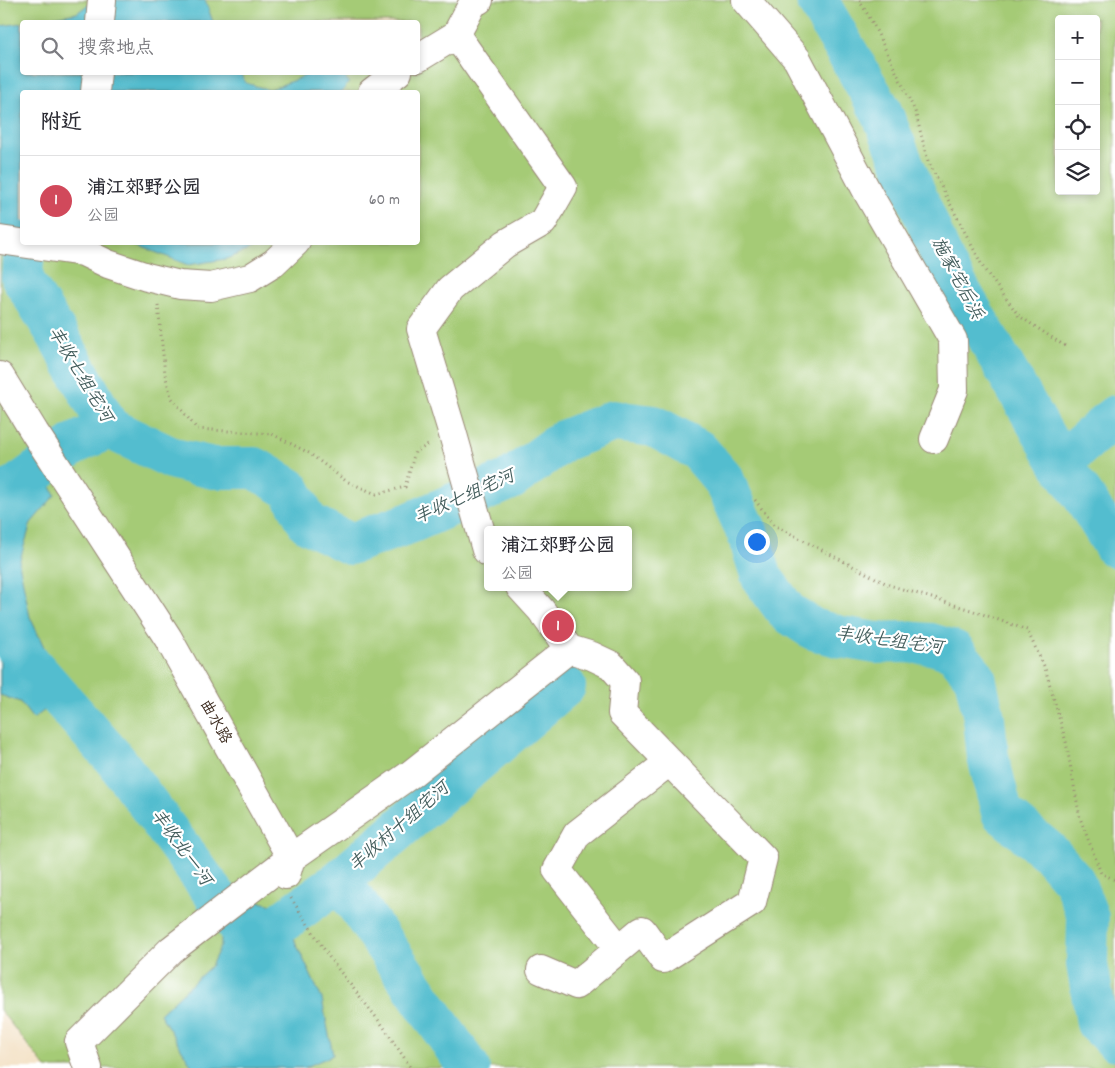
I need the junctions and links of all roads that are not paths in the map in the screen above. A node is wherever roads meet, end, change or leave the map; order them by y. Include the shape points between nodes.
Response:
1 (102, 0) edge
2 (479, 0) edge
3 (746, 0) edge
4 (100, 20) edge
5 (456, 35) junction
6 (420, 57) edge
7 (97, 75) edge
8 (394, 75) edge
9 (95, 90) edge
10 (375, 90) edge
11 (0, 240) edge
12 (20, 243) edge
13 (32, 245) edge
14 (293, 245) edge
15 (83, 247) edge
16 (4, 392) edge
17 (934, 439) dead end
18 (484, 543) edge
19 (524, 591) edge
20 (569, 649) junction
21 (669, 762) junction
22 (291, 858) junction
23 (283, 885) road end
24 (619, 949) junction
25 (541, 970) dead end
26 (88, 1068) edge

1 - 4 street
2 - 5 street via 472,3
3 - 17 street via 796,59 868,195 953,340 954,390
5 - 6 street
5 - 18 street via 563,187 543,222 506,244 450,289 421,329
7 - 9 street
8 - 10 street
11 - 12 street
13 - 15 street
14 - 15 street via 274,263 250,278 211,287 156,279 108,264
16 - 22 street, 曲水路 via 35,433 168,638
19 - 20 street
20 - 21 street via 611,665 625,681 622,714
20 - 22 street via 411,774
21 - 24 street via 577,834 557,870
21 - 24 street via 763,858 752,902 662,959 642,930
22 - 23 street
22 - 26 street via 172,950 78,1042
24 - 25 street via 576,985

